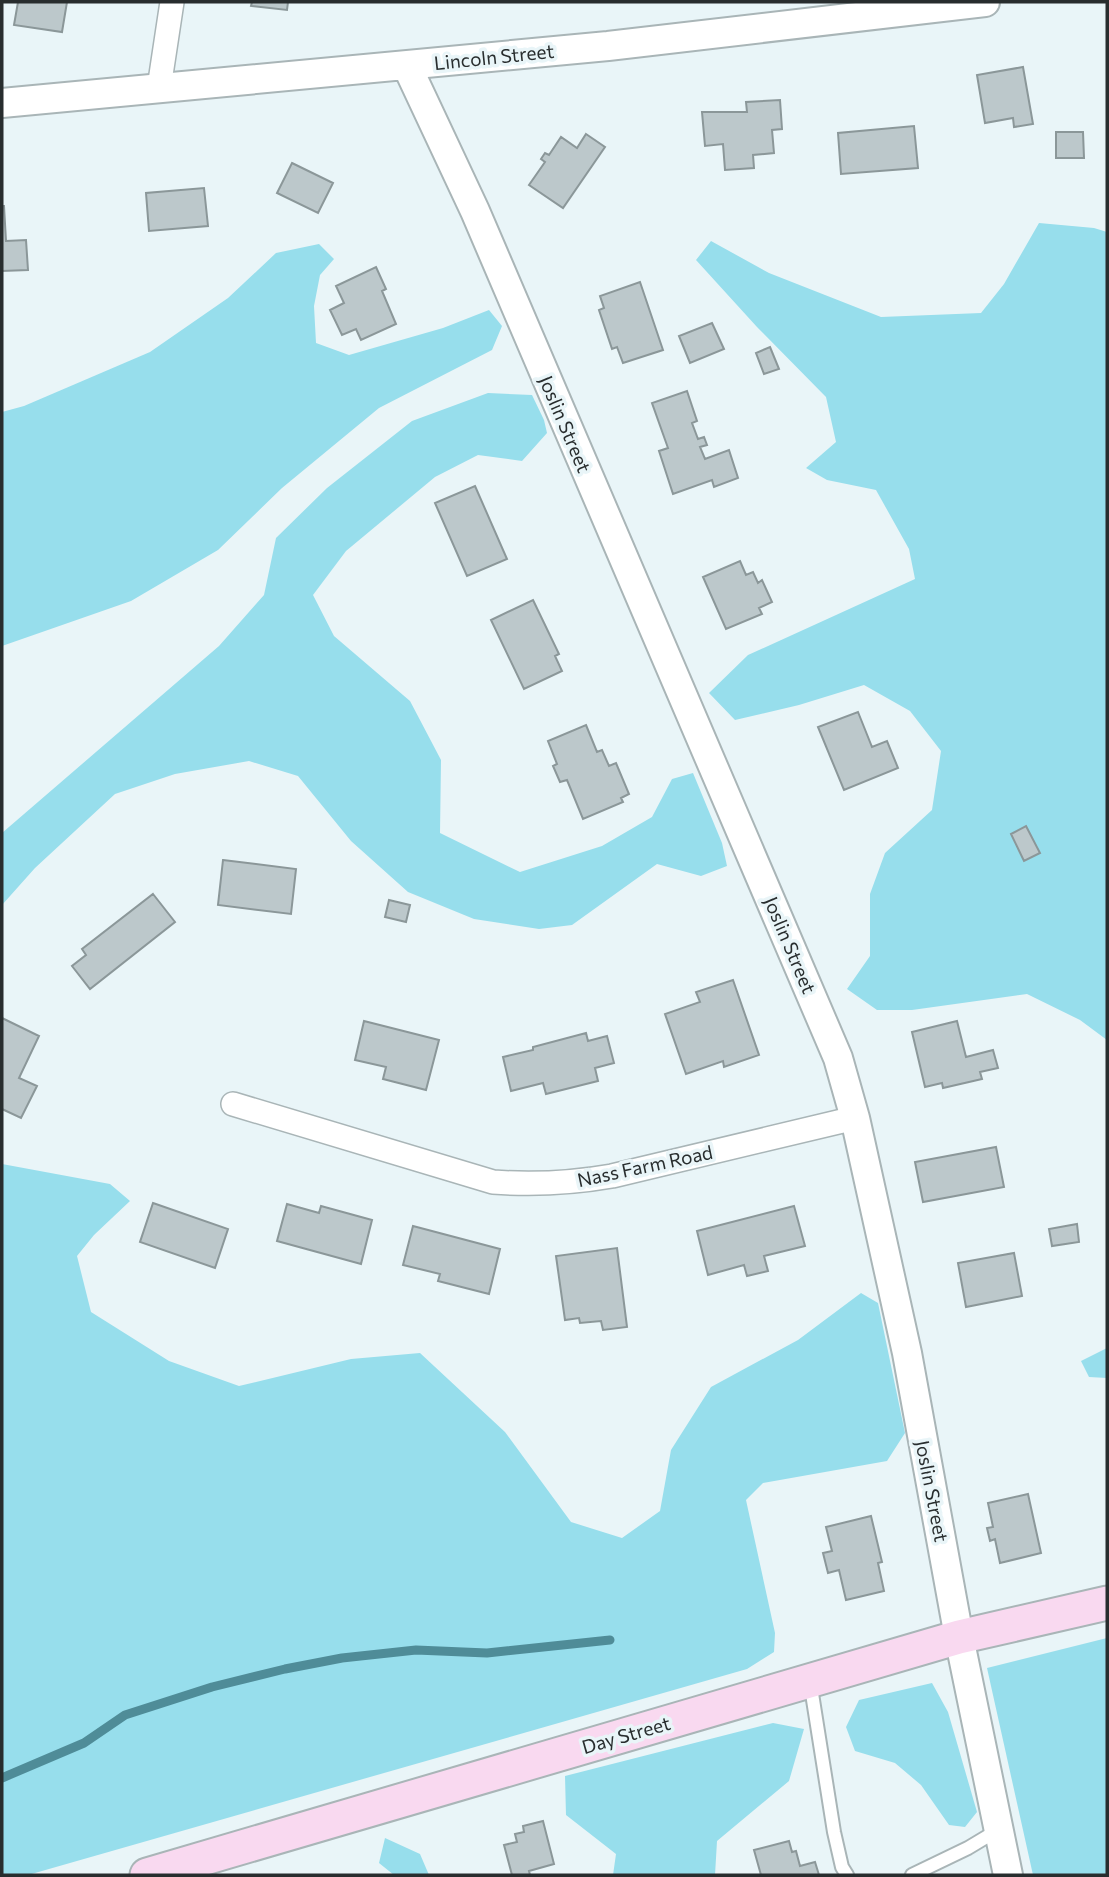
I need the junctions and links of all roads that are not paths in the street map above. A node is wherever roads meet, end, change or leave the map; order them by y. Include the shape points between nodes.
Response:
1 (172, 2) edge
2 (985, 2) edge
3 (407, 66) junction
4 (159, 88) junction
5 (2, 103) edge
6 (233, 1104) dead end
7 (855, 1118) junction
8 (1107, 1603) edge
9 (960, 1637) junction
10 (810, 1681) junction
11 (998, 1830) junction
12 (147, 1875) edge
13 (847, 1875) edge
14 (912, 1875) edge
15 (1007, 1875) edge

1 - 4 street
2 - 3 street, Lincoln Street
3 - 4 street, Lincoln Street
3 - 7 street, Joslin Street via 475,211 838,1058
4 - 5 street, Lincoln Street
6 - 7 street, Nass Farm Road via 493,1182 531,1184 612,1176
7 - 9 street, Joslin Street via 907,1353
8 - 9 main road, Day Street
9 - 10 main road, Day Street
9 - 11 street, Joslin Street
10 - 12 main road, Day Street
10 - 13 lane via 834,1832
11 - 14 lane
11 - 15 street, Joslin Street

